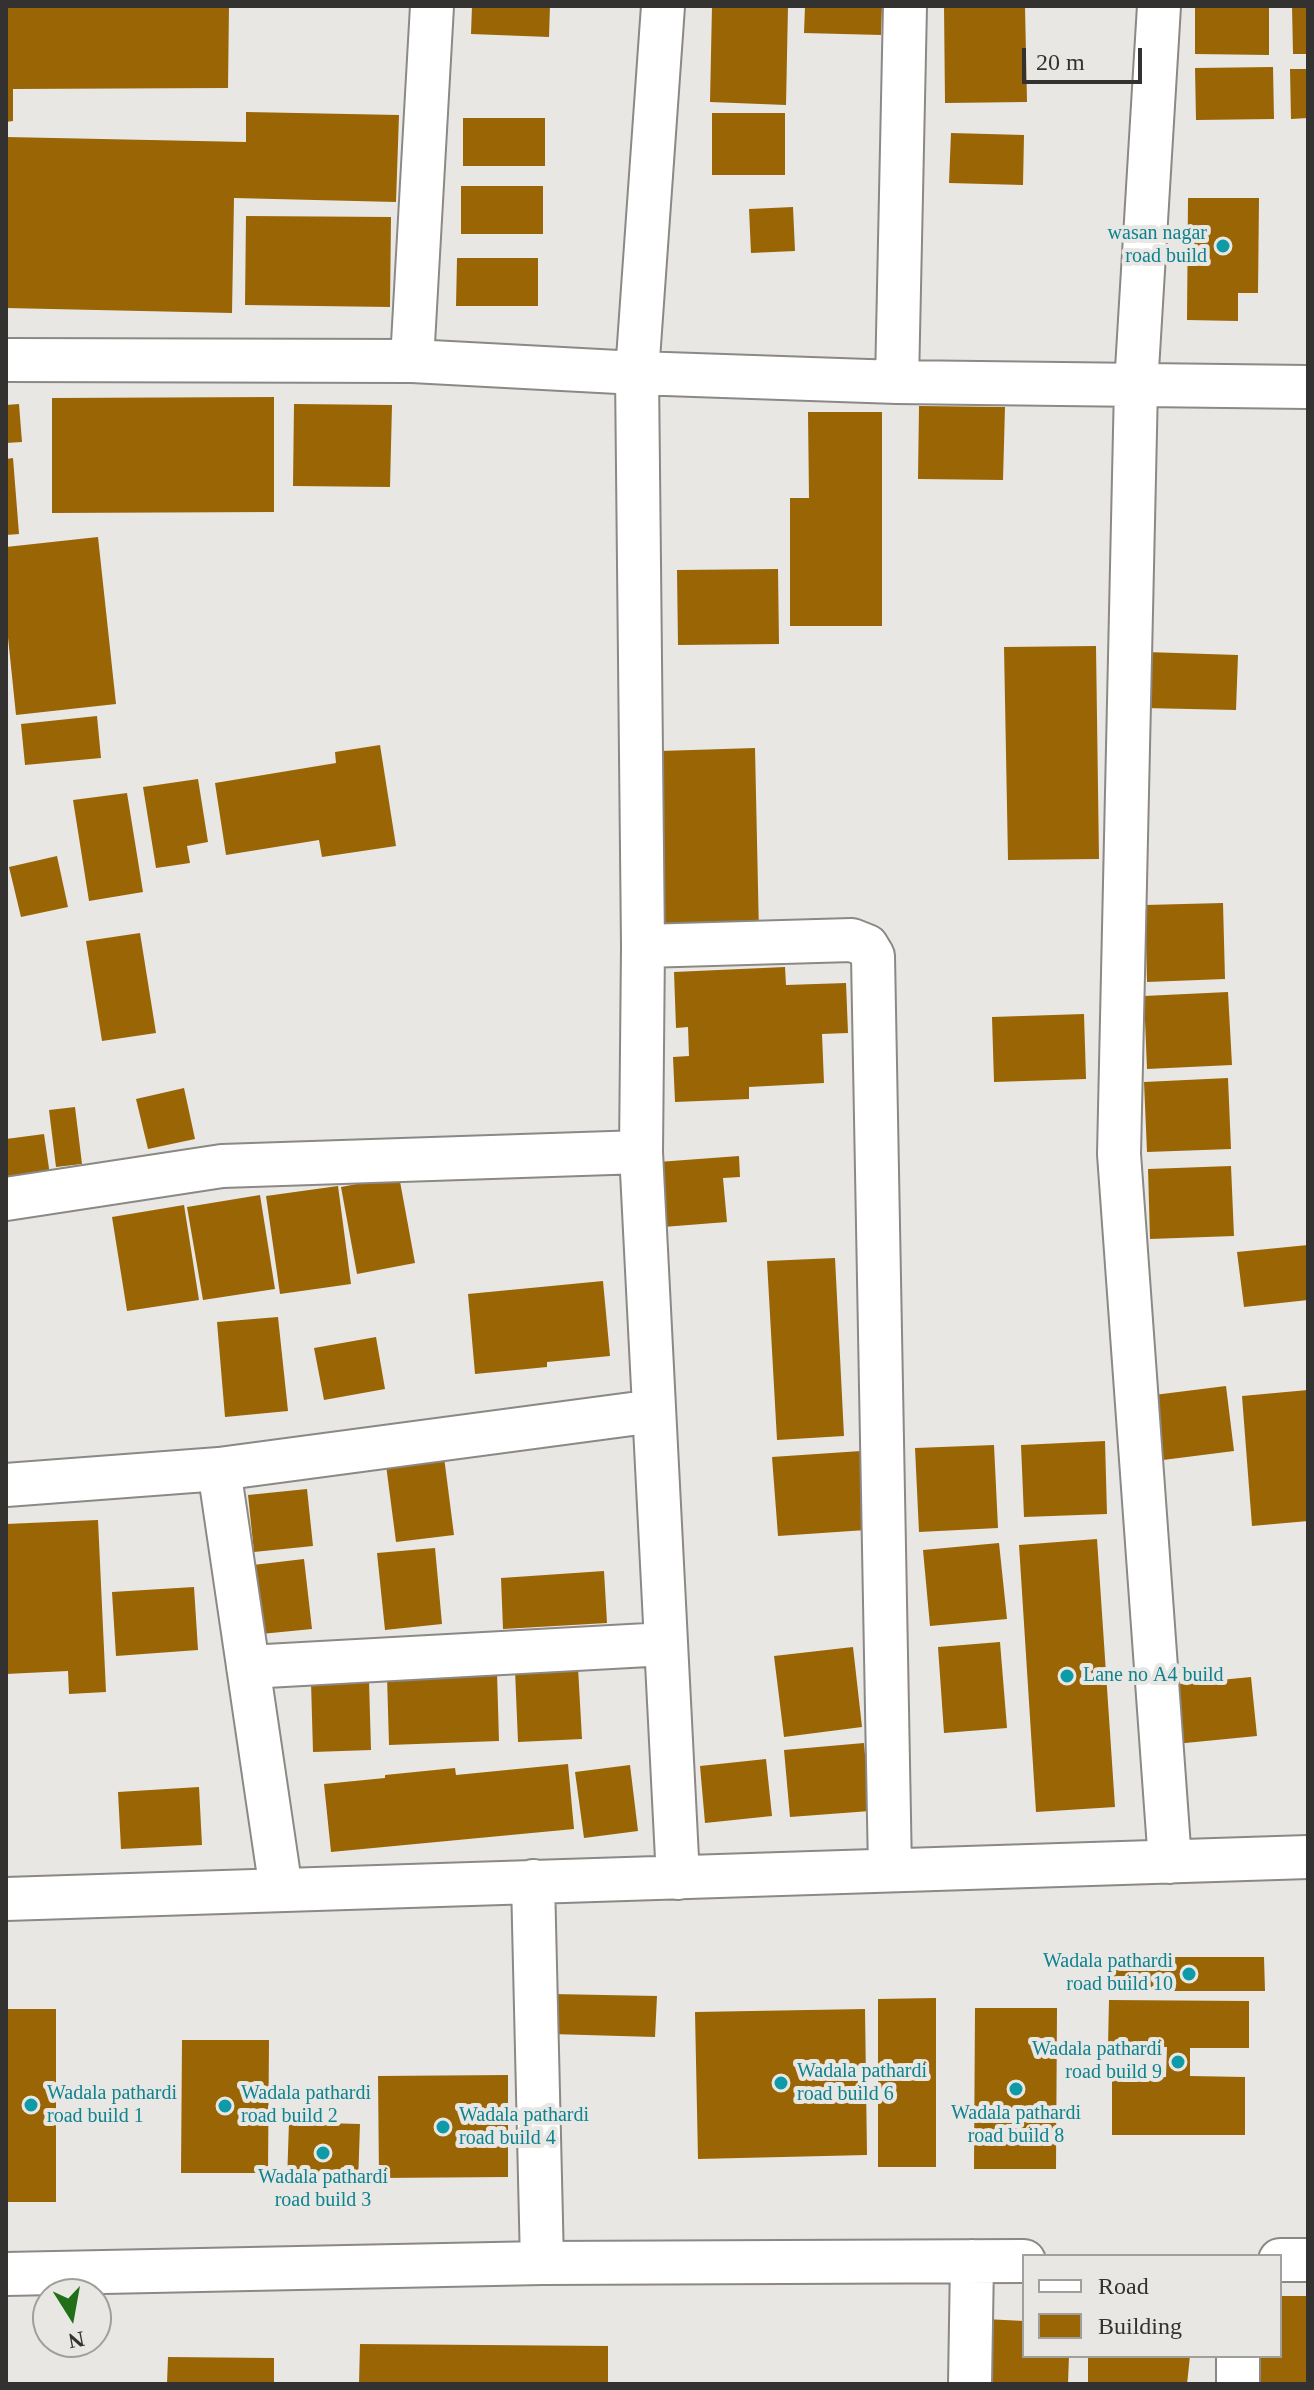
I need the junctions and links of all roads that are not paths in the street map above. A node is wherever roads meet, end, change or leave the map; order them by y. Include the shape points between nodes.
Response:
1 (432, 6) edge
2 (663, 6) edge
3 (905, 6) edge
4 (1159, 6) edge
5 (6, 360) edge
6 (412, 361) junction
7 (637, 373) junction
8 (897, 382) junction
9 (1136, 386) junction
10 (1308, 387) edge
11 (643, 946) junction
12 (641, 1152) junction
13 (6, 1199) edge
14 (654, 1411) junction
15 (219, 1469) junction
16 (6, 1485) edge
17 (666, 1644) junction
18 (248, 1667) junction
19 (1308, 1857) edge
20 (1170, 1862) junction
21 (890, 1870) junction
22 (678, 1878) junction
23 (533, 1881) junction
24 (281, 1890) junction
25 (6, 1899) edge
26 (1282, 2260) edge
27 (1308, 2260) edge
28 (972, 2261) junction
29 (1022, 2261) edge
30 (542, 2263) junction
31 (6, 2274) edge
32 (1238, 2358) edge
33 (970, 2384) edge
34 (1238, 2384) edge

1 - 6 street
2 - 7 street
3 - 8 street
4 - 9 street
5 - 6 street
6 - 7 street
7 - 8 street
7 - 11 street
8 - 9 street
9 - 10 street
9 - 20 street via 1119,1154
11 - 12 street
11 - 21 street via 852,940 867,946 873,956
12 - 13 street via 222,1166
12 - 14 street
14 - 15 street
14 - 17 street
15 - 16 street
15 - 18 street
17 - 18 street
17 - 22 street
18 - 24 street
19 - 20 street
20 - 21 street
21 - 22 street
22 - 23 street
23 - 24 street
23 - 30 street
24 - 25 street
26 - 27 street
28 - 29 street
28 - 30 street
28 - 33 street
30 - 31 street
32 - 34 street

